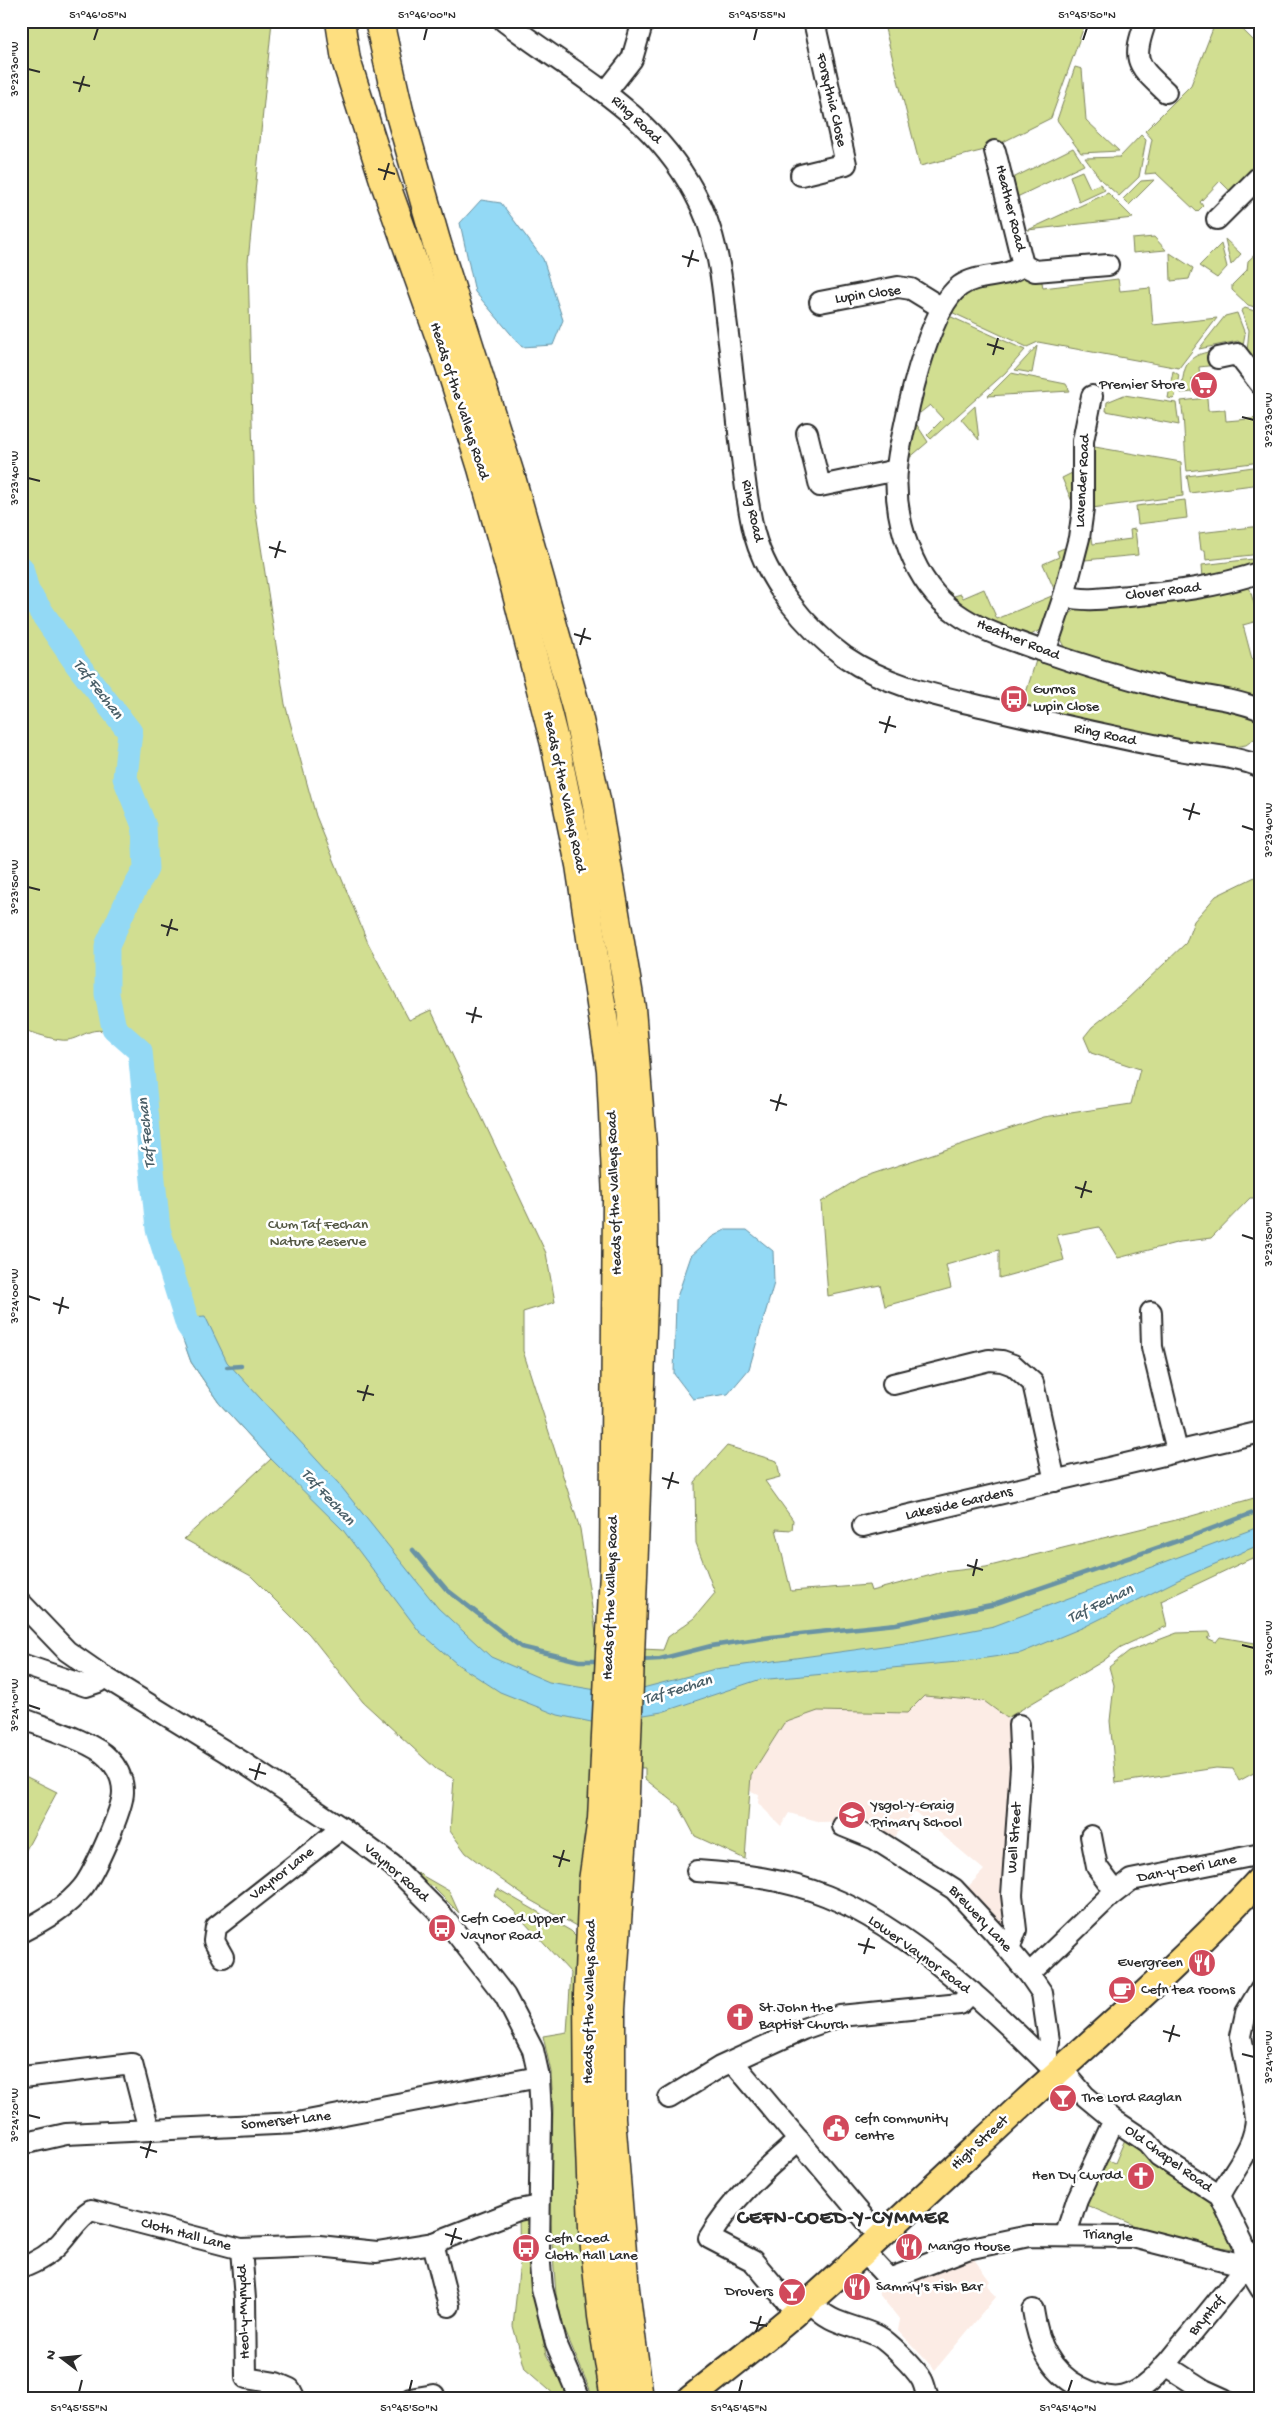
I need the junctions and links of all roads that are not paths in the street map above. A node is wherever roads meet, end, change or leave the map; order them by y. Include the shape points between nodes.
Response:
1 (340, 21) edge
2 (379, 21) edge
3 (504, 21) edge
4 (643, 21) edge
5 (814, 21) edge
6 (1146, 21) edge
7 (606, 92) junction
8 (1167, 92) dead end
9 (995, 151) dead end
10 (801, 174) dead end
11 (1261, 175) edge
12 (1216, 219) dead end
13 (1108, 264) dead end
14 (1024, 265) junction
15 (820, 302) dead end
16 (942, 308) junction
17 (1218, 358) dead end
18 (1261, 385) edge
19 (1092, 396) dead end
20 (807, 433) dead end
21 (897, 470) junction
22 (1261, 572) edge
23 (1064, 596) junction
24 (1045, 652) junction
25 (1261, 710) edge
26 (1261, 751) edge
27 (1237, 760) junction
28 (1261, 767) edge
29 (1150, 1312) dead end
30 (894, 1384) dead end
31 (1261, 1432) edge
32 (1177, 1451) junction
33 (1055, 1481) junction
34 (863, 1526) dead end
35 (624, 1570) junction
36 (21, 1603) edge
37 (21, 1664) edge
38 (103, 1676) junction
39 (21, 1718) edge
40 (1019, 1725) dead end
41 (613, 1819) junction
42 (843, 1826) dead end
43 (342, 1828) junction
44 (1091, 1836) dead end
45 (1261, 1854) edge
46 (697, 1871) dead end
47 (1261, 1878) edge
48 (1115, 1891) junction
49 (21, 1932) edge
50 (1009, 1950) junction
51 (223, 1957) dead end
52 (1029, 1974) junction
53 (1261, 1988) edge
54 (972, 1992) junction
55 (733, 2062) junction
56 (1053, 2067) junction
57 (23, 2077) dead end
58 (539, 2077) junction
59 (669, 2098) dead end
60 (1114, 2120) junction
61 (148, 2130) junction
62 (799, 2140) junction
63 (31, 2142) dead end
64 (1220, 2196) junction
65 (539, 2206) junction
66 (1066, 2234) junction
67 (433, 2243) junction
68 (872, 2244) junction
69 (241, 2250) junction
70 (1261, 2250) edge
71 (21, 2268) edge
72 (1257, 2280) edge
73 (449, 2306) dead end
74 (803, 2307) junction
75 (1033, 2310) dead end
76 (1165, 2365) junction
77 (295, 2399) edge
78 (410, 2399) edge
79 (435, 2399) edge
80 (580, 2399) edge
81 (615, 2399) edge
82 (639, 2399) edge
83 (690, 2399) edge
84 (928, 2399) edge
85 (1224, 2399) edge

1 - 35 highway, Heads of the Valleys Road via 346,60 385,183 449,363 484,477 555,744 580,865 610,1070 617,1198
2 - 35 highway, Heads of the Valleys Road via 399,111 512,481 577,711 596,800 631,1008 642,1146 644,1275
3 - 7 street, Ring Road
4 - 7 street via 632,59
5 - 10 street, Forsythia Close via 846,164
6 - 8 street via 1137,56 1142,68
7 - 27 street, Ring Road via 624,105 663,145 696,194 711,233 721,272 747,499 755,536 766,564 804,618 845,656 873,673 910,688 1105,736
9 - 14 street, Heather Road
11 - 12 street
13 - 14 street, Heather Road via 1035,271
14 - 16 street, Heather Road via 1014,272 976,279 960,286
15 - 16 street, Lupin Close via 898,287 911,289
16 - 21 street, Heather Road via 921,362
17 - 18 street via 1236,354
19 - 23 street, Lavender Road via 1083,441 1081,527
20 - 21 street via 820,486
21 - 24 street, Heather Road via 899,507 906,541 930,588 957,614 986,630
22 - 23 street, Clover Road via 1170,592 1081,600
23 - 24 street, Lavender Road
24 - 25 street, Heather Road via 1160,687
26 - 27 street
27 - 28 street, Ring Road
29 - 32 street via 1152,1347
30 - 33 street via 989,1360 1013,1365 1033,1382
31 - 32 street, Lakeside Gardens
32 - 33 street, Lakeside Gardens
33 - 34 street, Lakeside Gardens
35 - 41 highway, Heads of the Valleys Road
36 - 38 street, Vaynor Road via 67,1651
37 - 38 street via 86,1686 98,1682
38 - 43 street, Vaynor Road
39 - 49 street via 107,1756 120,1773 123,1793 100,1858 82,1888 48,1918
40 - 50 street, Well Street via 1021,1767 1012,1896 1016,1930
41 - 81 highway, Heads of the Valleys Road via 593,1881 588,1985 593,2228
41 - 82 highway, Heads of the Valleys Road via 611,2118 625,2290
42 - 50 street, Brewery Lane via 882,1842 954,1889
43 - 51 street, Vaynor Lane via 223,1920 216,1928 214,1941
43 - 58 street, Vaynor Road via 392,1865 442,1915 505,1996 533,2050
44 - 48 street via 1097,1867
45 - 48 street, Dan-y-Deri Lane via 1131,1880
46 - 54 street, Lower Vaynor Road via 773,1879 827,1896 896,1934
47 - 56 main road, High Street via 1178,1964
48 - 52 street, Dan-y-Deri Lane
50 - 52 street, Brewery Lane
52 - 56 street, Brewery Lane via 1042,1993
53 - 64 street via 1246,2013 1241,2036 1256,2129
54 - 55 street via 960,2004 840,2016 803,2029
54 - 56 street, Lower Vaynor Road
55 - 59 street
55 - 62 street
56 - 60 street, Old Chapel Road via 1067,2075 1085,2096
56 - 68 main road, High Street
57 - 61 street via 132,2064
58 - 61 street, Somerset Lane via 297,2123
58 - 65 street, Vaynor Road via 542,2114
60 - 64 street, Old Chapel Road via 1147,2142 1159,2156
60 - 66 street, Triangle via 1077,2200
61 - 63 street, Somerset Lane via 66,2134
62 - 68 street
62 - 74 street via 723,2214 709,2238 753,2262
64 - 72 street, Old Chapel Road
65 - 67 street, Cloth Hall Lane via 518,2210
65 - 80 street, Vaynor Road via 539,2252 548,2316 563,2364
66 - 68 street, Triangle via 1029,2236 979,2246 889,2279
66 - 72 street, Triangle via 1151,2240
67 - 69 street, Cloth Hall Lane via 377,2252 319,2246
67 - 73 street
68 - 74 main road, High Street
69 - 71 street, Cloth Hall Lane via 91,2210 45,2257
69 - 77 street, Heol-y-Mynydd via 246,2378 276,2383 290,2389
70 - 72 street, Bryntaf
72 - 76 street, Bryntaf
74 - 83 main road, High Street
74 - 84 street via 833,2322 877,2336 921,2379
75 - 76 street, Bryntaf via 1049,2361 1060,2373 1101,2396 1118,2398 1131,2394
76 - 85 street
78 - 79 street via 434,2395

